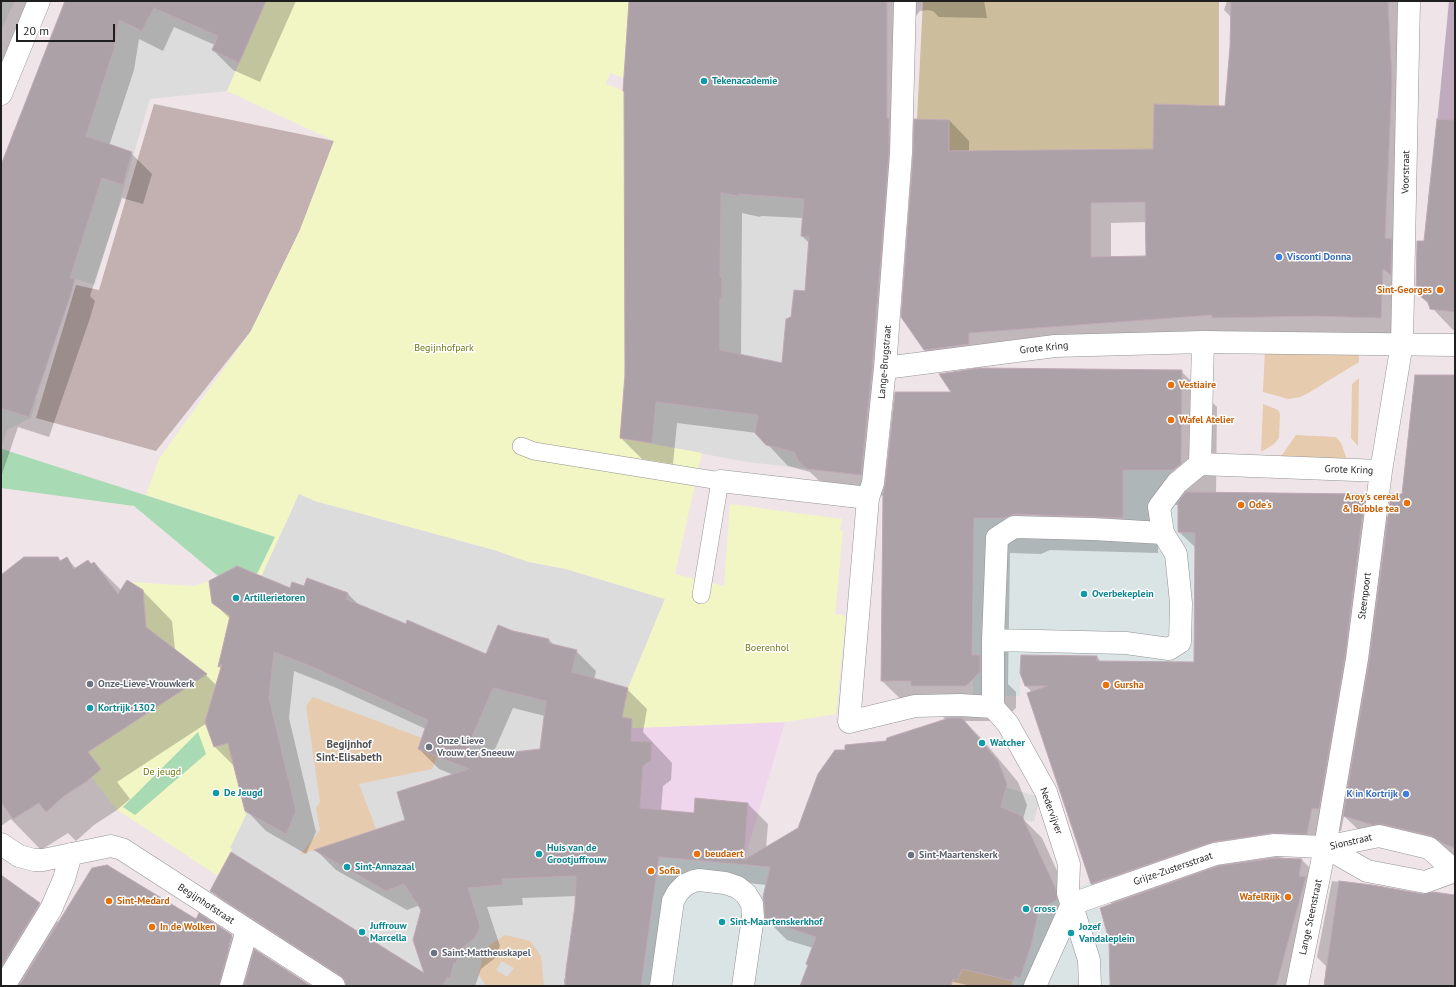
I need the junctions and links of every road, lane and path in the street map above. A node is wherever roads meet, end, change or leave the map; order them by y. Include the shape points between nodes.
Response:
1 (39, 1) edge
2 (905, 1) edge
3 (1409, 1) edge
4 (1, 94) edge
5 (1204, 342) junction
6 (1402, 343) junction
7 (1455, 345) edge
8 (885, 368) junction
9 (521, 446) dead end
10 (1200, 464) junction
11 (1381, 471) junction
12 (720, 481) junction
13 (868, 498) junction
14 (1163, 533) junction
15 (701, 595) dead end
16 (993, 640) junction
17 (993, 707) junction
18 (1, 844) edge
19 (1325, 847) junction
20 (71, 854) junction
21 (1455, 871) edge
22 (1072, 904) junction
23 (246, 930) junction
24 (4, 986) edge
25 (231, 986) edge
26 (334, 986) edge
27 (661, 986) edge
28 (743, 986) edge
29 (1035, 986) edge
30 (1090, 986) edge
31 (1297, 986) edge

1 - 4 street
2 - 8 street, Lange-Brugstraat via 901,153
3 - 6 street, Voorstraat
5 - 6 street, Grote Kring
5 - 8 street, Grote Kring via 1055,346
5 - 10 street
6 - 7 street, Grote Kring
6 - 11 street, Steenpoort
8 - 13 street, Lange-Brugstraat via 873,483
9 - 12 lane via 534,451
10 - 11 street, Grote Kring
10 - 14 street via 1177,483 1160,508
11 - 19 street, Steenpoort via 1357,659
12 - 13 street
12 - 15 lane
13 - 17 street, Lange-Brugstraat via 849,722 915,706
14 - 16 street via 1014,527 997,538
14 - 16 street via 1176,554 1180,578 1180,642 1170,649 1126,643
16 - 17 street
17 - 22 street, Nedervijver via 1008,724 1046,792 1069,864 1068,893
18 - 20 street, Begijnhofstraat via 13,853 30,860
19 - 21 street, Sionstraat via 1367,871 1425,882
19 - 21 street, Sionstraat via 1379,836 1430,848
19 - 22 street, Grijze-Zustersstraat via 1275,845 1215,854
19 - 31 street, Lange Steenstraat
20 - 23 street, Begijnhofstraat via 110,846 122,849
20 - 24 street via 51,909
22 - 29 street
22 - 30 street via 1089,960
23 - 25 street
23 - 26 street, Begijnhofstraat
27 - 28 street via 673,901 685,884 699,880 737,887 746,894 752,904 753,917

